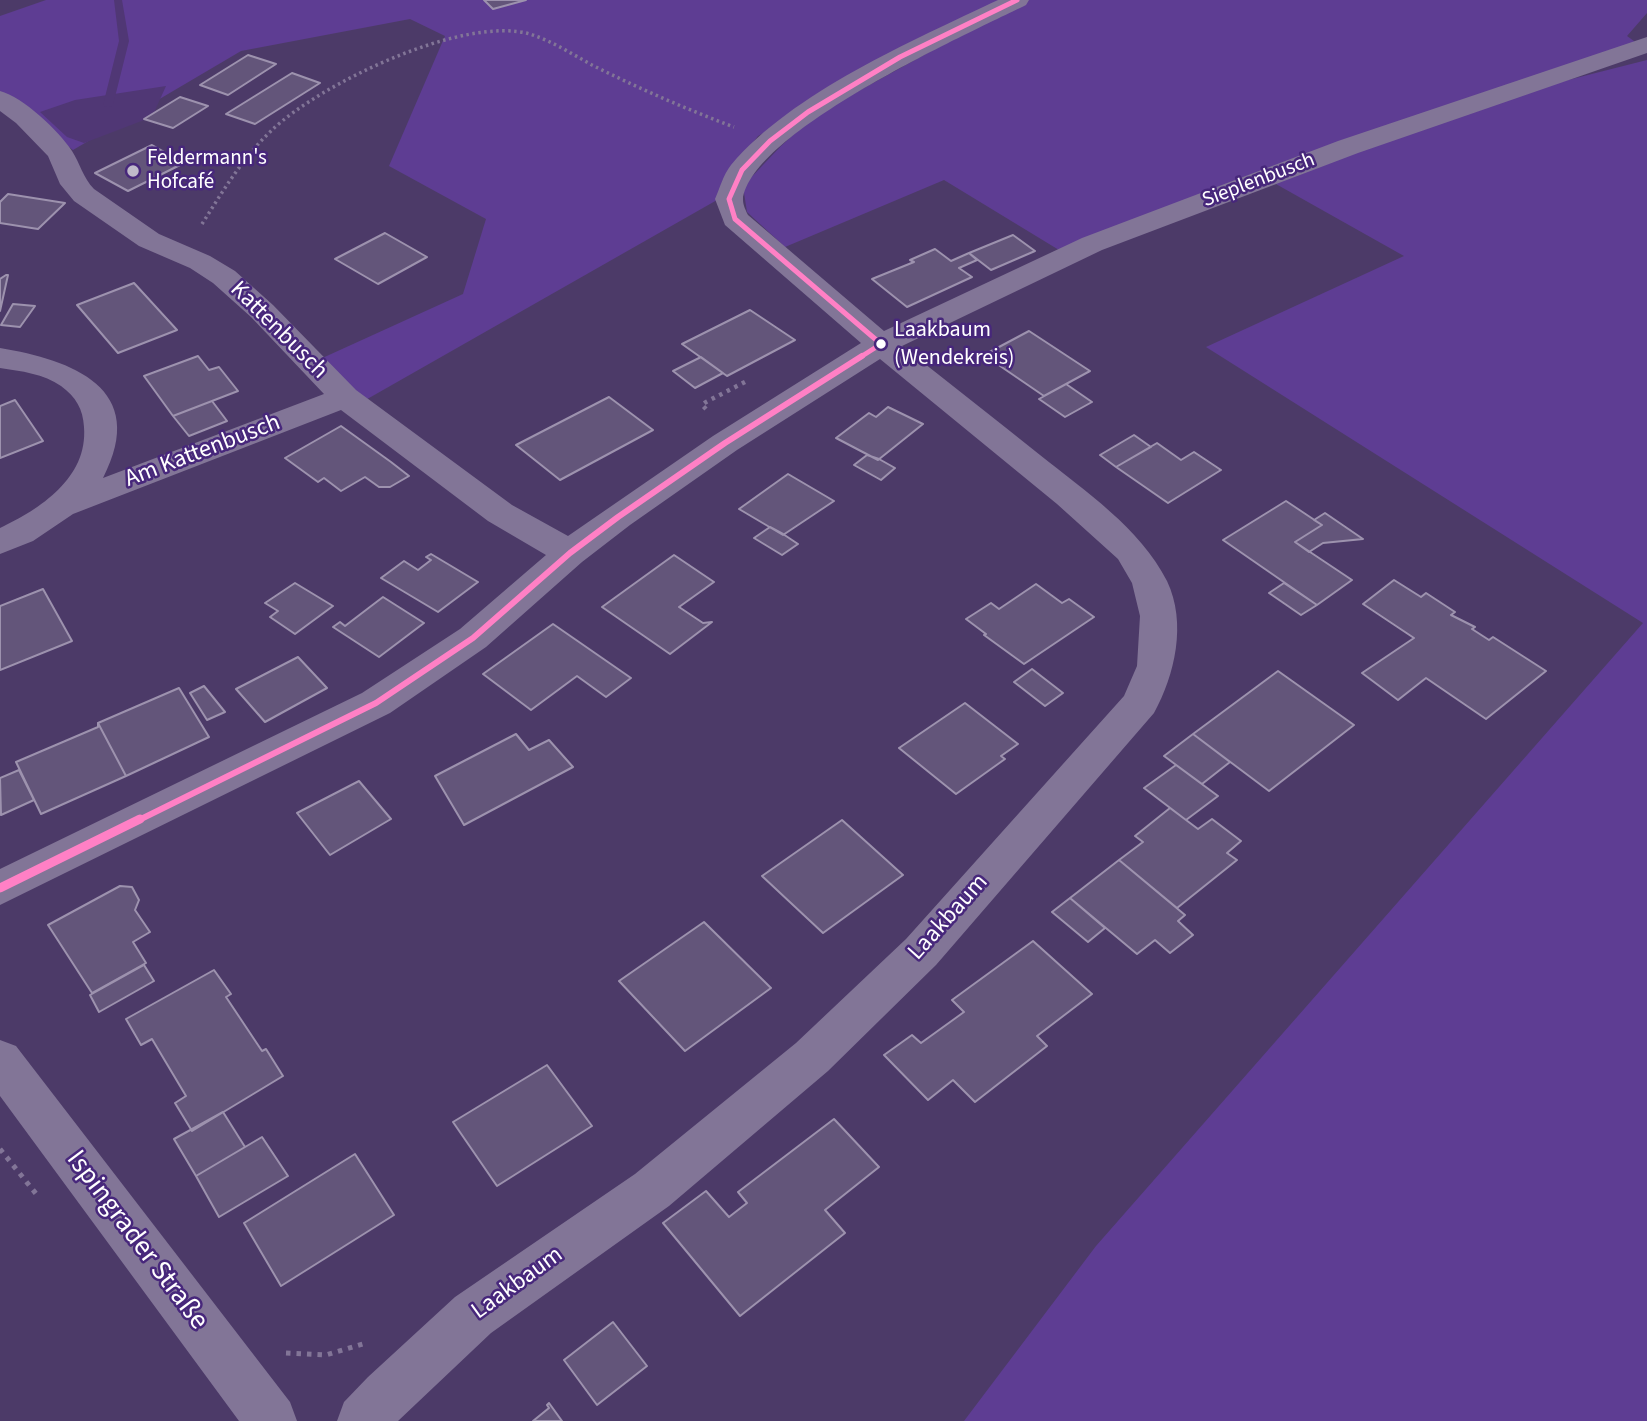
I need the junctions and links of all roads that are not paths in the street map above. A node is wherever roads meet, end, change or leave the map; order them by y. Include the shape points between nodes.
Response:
1 (1017, 0) edge
2 (1647, 45) edge
3 (0, 99) edge
4 (881, 344) junction
5 (0, 358) edge
6 (345, 397) junction
7 (62, 506) junction
8 (0, 542) edge
9 (570, 553) junction
10 (0, 888) edge
11 (0, 1060) edge
12 (271, 1421) edge
13 (363, 1421) edge

1 - 4 street via 808,111 746,164 731,189 728,202 735,219
2 - 4 street, Sieplenbusch via 1348,147 1092,244
3 - 6 street, Kattenbusch via 60,153 84,195 149,240 224,277
4 - 9 street via 725,443
4 - 13 street, Laakbaum via 1130,551 1150,583 1158,616 1156,666 1140,704 921,952 811,1057 652,1190 472,1315
5 - 7 street, Am Kattenbusch via 50,369 71,379 96,405 102,420 100,450 83,482
6 - 7 street, Am Kattenbusch
6 - 9 street, Kattenbusch via 500,513
7 - 8 street, Am Kattenbusch
9 - 10 street via 473,638 376,703
11 - 12 street, Ispingrader Straße

